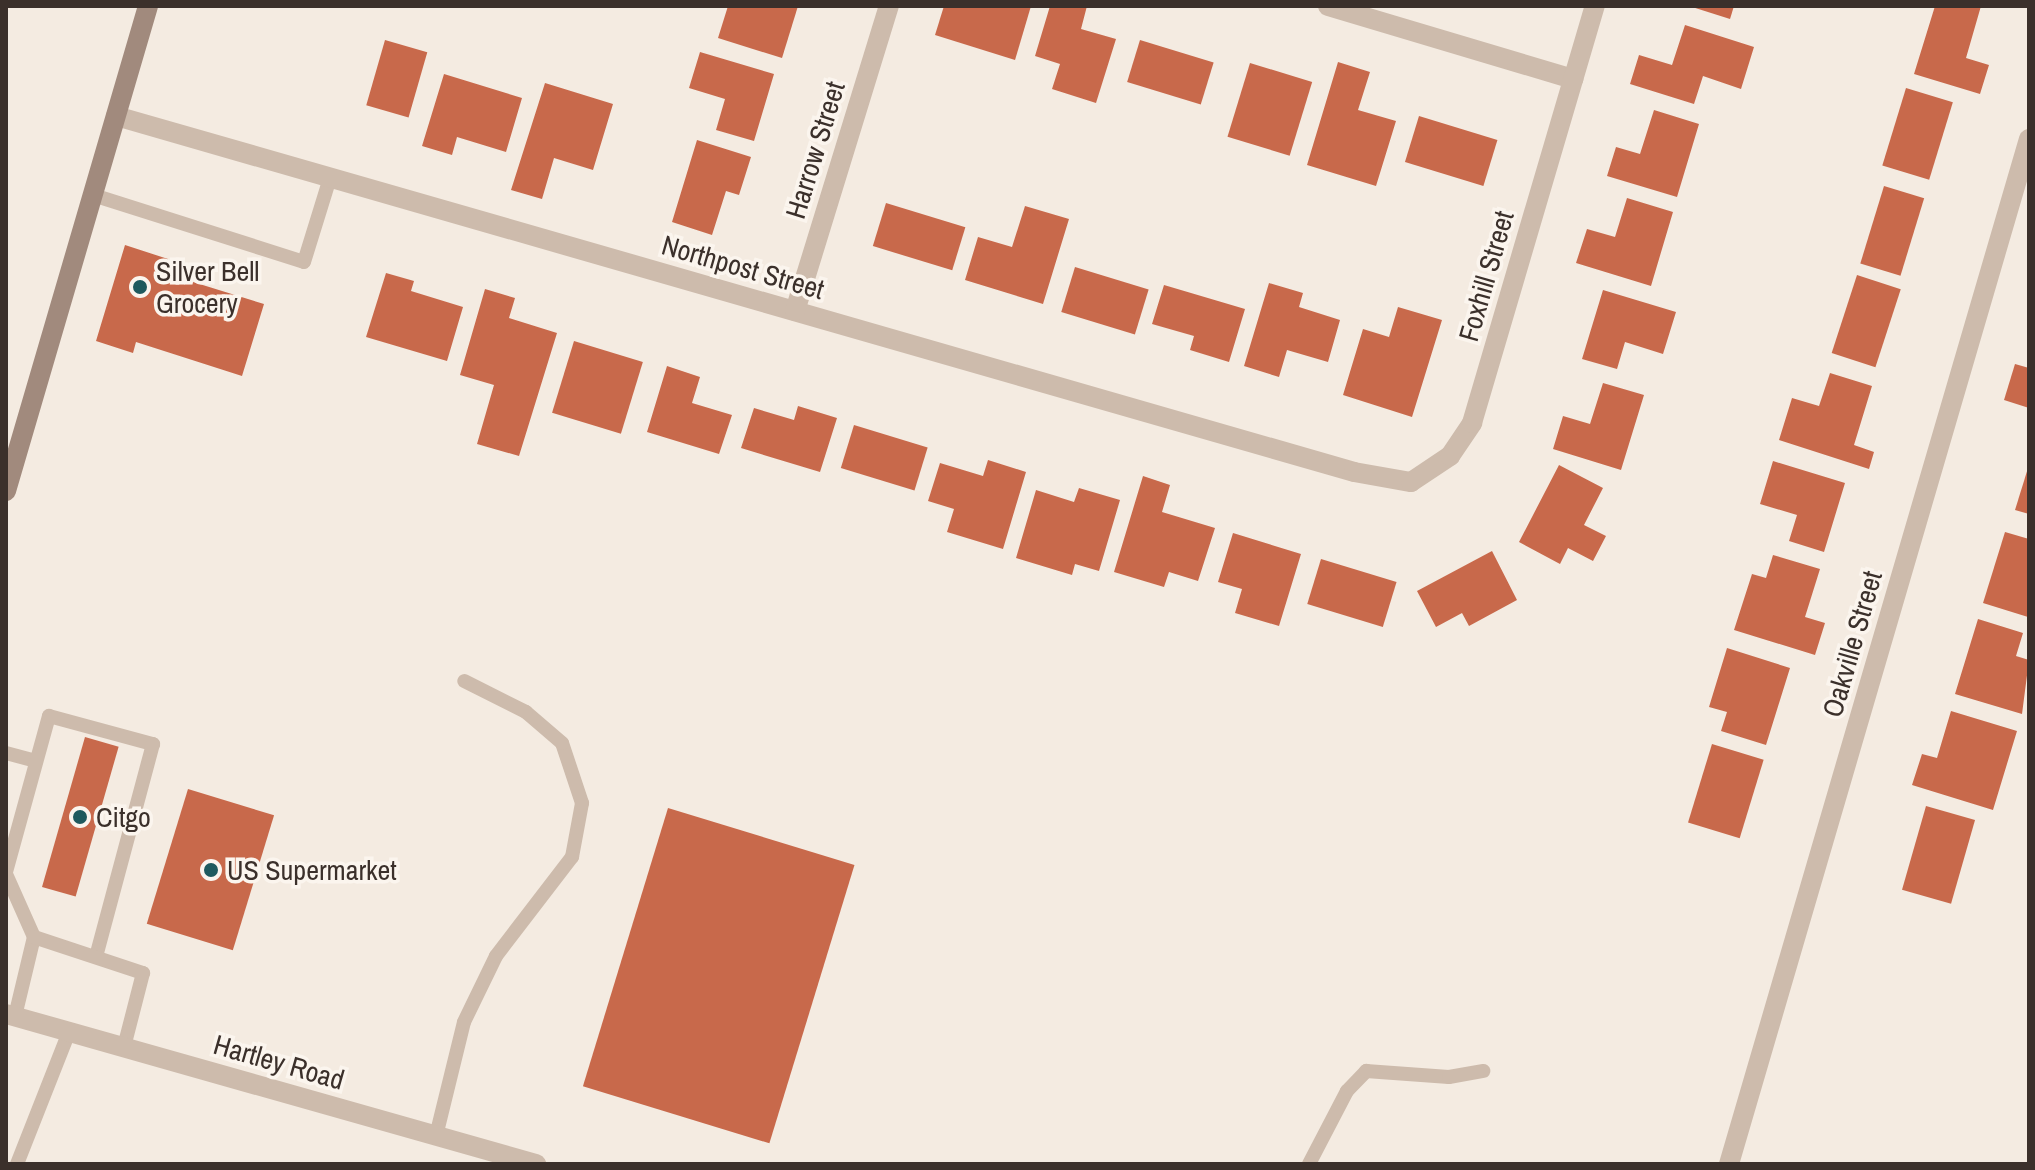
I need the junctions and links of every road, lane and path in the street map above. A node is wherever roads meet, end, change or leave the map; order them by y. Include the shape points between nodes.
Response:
1 (148, 6) edge
2 (889, 6) edge
3 (1328, 6) edge
4 (1595, 6) edge
5 (1573, 79) junction
6 (116, 116) junction
7 (2029, 139) edge
8 (330, 178) junction
9 (93, 195) junction
10 (795, 311) junction
11 (1354, 472) joint
12 (6, 491) edge
13 (464, 681) dead end
14 (6, 753) edge
15 (36, 761) junction
16 (6, 873) edge
17 (34, 937) junction
18 (96, 957) junction
19 (10, 1015) edge
20 (69, 1032) junction
21 (124, 1047) junction
22 (1483, 1071) dead end
23 (436, 1136) junction
24 (17, 1164) edge
25 (536, 1164) edge
26 (1309, 1164) edge
27 (1729, 1164) edge

1 - 6 street
2 - 10 street, Harrow Street
3 - 5 street
4 - 5 street, Foxhill Street
5 - 11 street, Foxhill Street via 1472,423 1450,456 1411,482
6 - 8 street, Northpost Street
6 - 9 street
7 - 27 street, Oakville Street
8 - 9 lane via 304,262
8 - 10 street, Northpost Street
9 - 12 street
10 - 11 street, Northpost Street
13 - 23 lane via 526,712 562,743 582,803 572,857 496,956 464,1022
14 - 15 lane
15 - 16 lane
15 - 18 lane via 49,716 153,744
16 - 17 lane
17 - 18 lane
17 - 19 lane
18 - 21 lane via 143,973
19 - 20 street, Hartley Road
20 - 21 street, Hartley Road
20 - 24 lane
21 - 23 street, Hartley Road
22 - 26 lane via 1449,1077 1366,1071 1347,1091
23 - 25 street, Hartley Road

